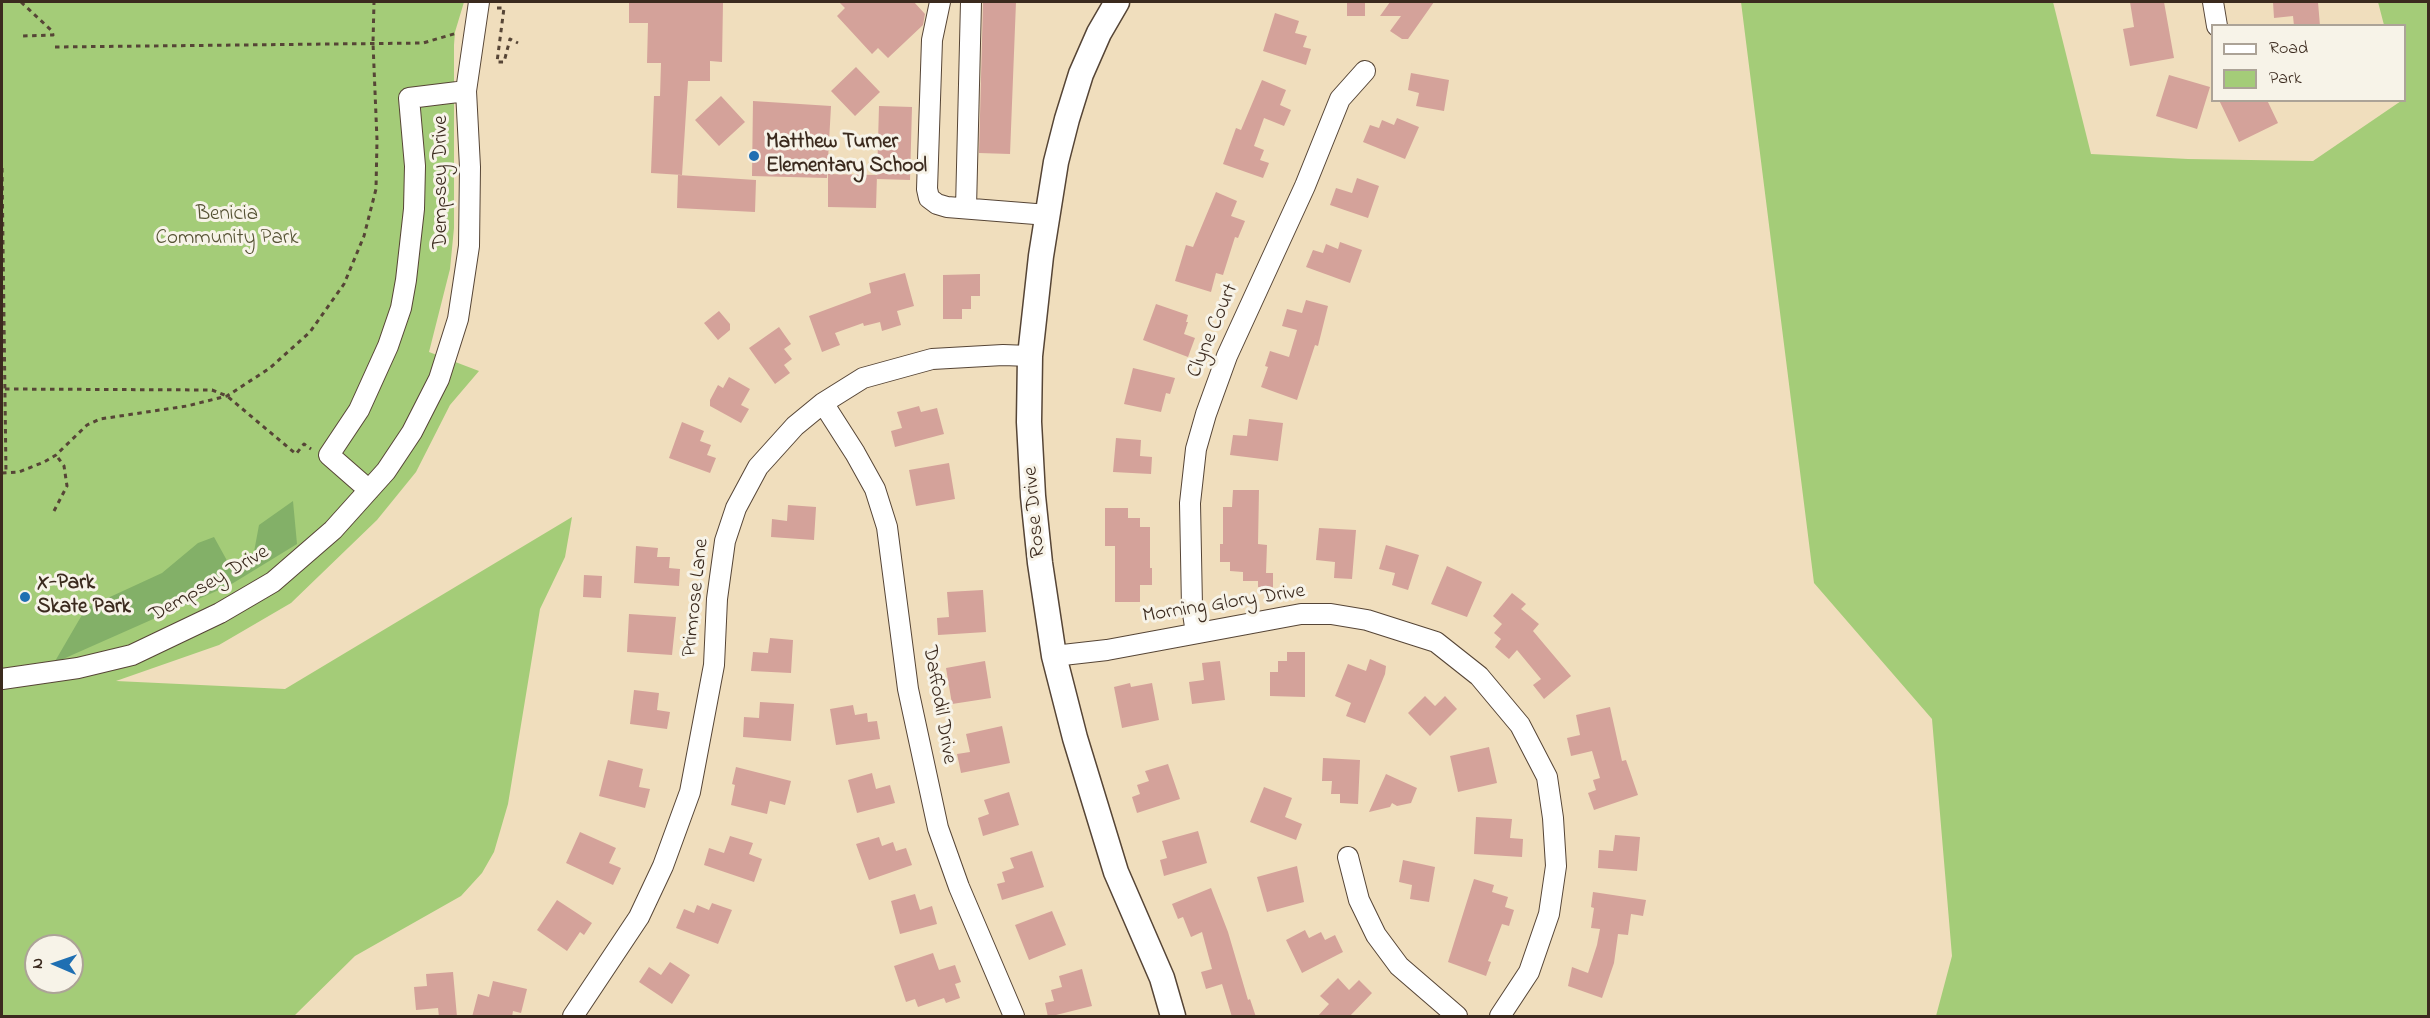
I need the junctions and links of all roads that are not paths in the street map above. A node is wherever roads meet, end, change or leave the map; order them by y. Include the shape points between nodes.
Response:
1 (478, 2) edge
2 (940, 2) edge
3 (972, 2) edge
4 (1117, 2) edge
5 (2213, 2) edge
6 (2217, 24) edge
7 (1365, 71) dead end
8 (466, 91) junction
9 (966, 208) junction
10 (1048, 215) junction
11 (1030, 356) junction
12 (823, 403) junction
13 (369, 490) junction
14 (1196, 633) junction
15 (1054, 656) junction
16 (2, 679) edge
17 (1348, 857) dead end
18 (573, 1017) edge
19 (1014, 1017) edge
20 (1173, 1017) edge
21 (1457, 1017) edge
22 (1500, 1017) edge

1 - 8 street, Dempsey Drive
2 - 9 street via 932,40 927,189 929,198 937,204
3 - 9 street
4 - 10 main road, Rose Drive via 1099,33 1074,96 1056,162
5 - 6 street
7 - 14 street, Clyne Court via 1340,99 1227,356 1206,414 1196,449 1190,503
8 - 13 street, Dempsey Drive via 470,246 458,319 438,379 412,432
8 - 13 street via 410,98 414,209 401,308 359,410 329,455
9 - 10 street
10 - 11 main road, Rose Drive
11 - 12 street, Primrose Lane via 944,358 913,363 863,378
11 - 15 main road, Rose Drive via 1033,496
12 - 18 street, Primrose Lane via 795,426 759,467 736,508 725,542 714,665 690,792 639,918
12 - 19 street, Daffodil Drive via 855,453 887,527 908,689 938,828 958,887
13 - 16 street, Dempsey Drive via 333,530 273,582 220,613 132,655 78,669
14 - 15 street, Morning Glory Drive
14 - 22 street, Morning Glory Drive via 1301,614 1331,614 1410,632 1436,642 1479,676 1520,724 1547,777 1556,866 1549,914 1529,972
15 - 20 main road, Rose Drive via 1094,806 1116,872 1162,978
17 - 21 street via 1359,900 1376,935 1399,966

